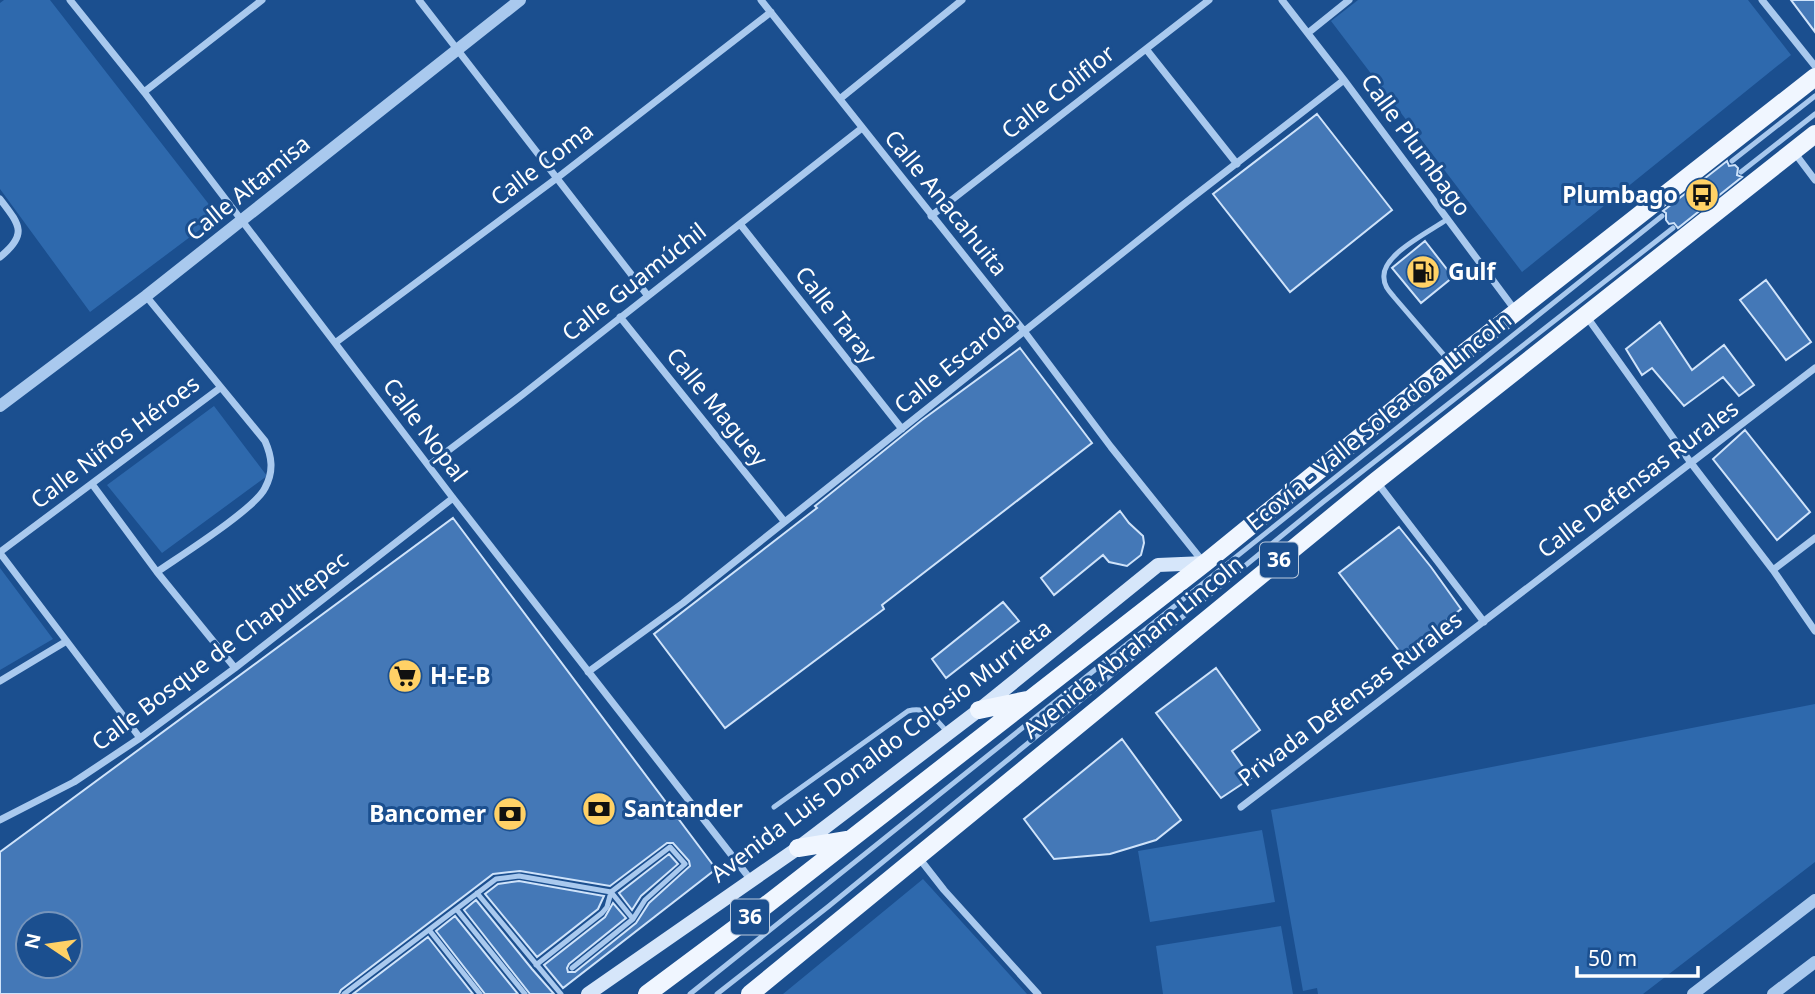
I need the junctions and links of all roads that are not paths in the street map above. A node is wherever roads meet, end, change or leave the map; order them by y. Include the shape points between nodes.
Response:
1 (70, 0) edge
2 (262, 0) edge
3 (419, 0) edge
4 (520, 0) edge
5 (761, 0) edge
6 (962, 0) edge
7 (1209, 0) edge
8 (1282, 0) edge
9 (1349, 0) edge
10 (1762, 0) edge
11 (771, 12) junction
12 (1308, 33) junction
13 (457, 49) junction
14 (1146, 49) junction
15 (1815, 66) edge
16 (1815, 77) edge
17 (1345, 80) junction
18 (144, 92) junction
19 (1815, 96) edge
20 (841, 98) junction
21 (1815, 114) edge
22 (862, 128) junction
23 (1815, 134) edge
24 (1793, 152) junction
25 (1732, 161) dead end
26 (1237, 164) junction
27 (1741, 172) dead end
28 (557, 178) junction
29 (1815, 180) edge
30 (0, 199) edge
31 (931, 216) junction
32 (1662, 216) dead end
33 (1446, 220) junction
34 (241, 221) junction
35 (740, 224) junction
36 (1673, 228) dead end
37 (0, 257) edge
38 (146, 296) junction
39 (648, 296) junction
40 (1517, 313) junction
41 (1586, 315) junction
42 (621, 317) junction
43 (1024, 331) junction
44 (335, 343) junction
45 (1451, 363) junction
46 (1815, 368) edge
47 (220, 388) junction
48 (0, 406) edge
49 (902, 429) junction
50 (1691, 463) junction
51 (429, 465) junction
52 (1376, 481) junction
53 (92, 484) junction
54 (453, 498) junction
55 (784, 521) junction
56 (1815, 538) edge
57 (0, 553) edge
58 (1205, 563) junction
59 (1773, 570) junction
60 (157, 572) junction
61 (1484, 622) junction
62 (1815, 631) edge
63 (65, 642) junction
64 (235, 668) junction
65 (588, 672) junction
66 (0, 681) edge
67 (1030, 699) junction
68 (979, 710) junction
69 (948, 733) junction
70 (140, 738) junction
71 (774, 807) dead end
72 (1241, 807) dead end
73 (0, 820) edge
74 (851, 839) junction
75 (798, 848) junction
76 (918, 857) junction
77 (752, 881) junction
78 (611, 892) junction
79 (477, 893) junction
80 (1815, 900) edge
81 (457, 910) junction
82 (633, 919) junction
83 (430, 931) junction
84 (1815, 962) edge
85 (536, 965) junction
86 (572, 968) dead end
87 (344, 994) edge
88 (480, 994) edge
89 (525, 994) edge
90 (561, 994) edge
91 (588, 994) edge
92 (647, 994) edge
93 (690, 994) edge
94 (717, 994) edge
95 (750, 994) edge
96 (1038, 994) edge
97 (1693, 994) edge
98 (1773, 994) edge

1 - 18 street, Calle Nopal
2 - 18 street
3 - 13 street
4 - 13 street, Calle Altamisa
5 - 11 street, Calle Anacahuita
6 - 20 street
7 - 14 street, Calle Coliflor
8 - 12 street, Calle Plumbago
9 - 12 street
10 - 15 street
11 - 20 street, Calle Anacahuita
11 - 28 street, Calle Coma
12 - 17 street, Calle Plumbago
13 - 28 street
13 - 34 street, Calle Altamisa
14 - 26 street
14 - 31 street, Calle Coliflor
16 - 40 main road, 36
17 - 26 street, Calle Escarola
17 - 33 street, Calle Plumbago
18 - 34 street, Calle Nopal
19 - 25 lane
20 - 22 street, Calle Anacahuita
21 - 27 lane
22 - 31 street, Calle Anacahuita
22 - 35 street, Calle Guamúchil
23 - 24 main road, Avenida Abraham Lincoln / 36
24 - 29 street
24 - 41 main road, Avenida Abraham Lincoln / 36
26 - 43 street, Calle Escarola
28 - 39 street
28 - 44 street, Calle Coma
30 - 37 street via 17,222 19,237
31 - 43 street, Calle Anacahuita
32 - 93 lane, Ecovía - Valle Soleado a Lincoln
33 - 40 street, Calle Plumbago
33 - 45 lane via 1393,256 1383,276 1386,287
34 - 38 street, Calle Altamisa
34 - 44 street, Calle Nopal
35 - 39 street, Calle Guamúchil
35 - 49 street, Calle Taray
36 - 94 lane via 1323,502
38 - 47 street
38 - 48 street, Calle Altamisa
39 - 42 street, Calle Guamúchil
40 - 45 main road, 36
41 - 50 street
41 - 52 main road, Avenida Abraham Lincoln / 36
42 - 51 street, Calle Guamúchil
42 - 55 street, Calle Maguey
43 - 49 street, Calle Escarola
43 - 58 street, Calle Anacahuita
44 - 51 street, Calle Nopal
45 - 58 main road, 36
46 - 50 street, Calle Defensas Rurales
47 - 53 street, Calle Niños Héroes
47 - 60 street via 265,441 272,457 270,476 264,491 249,506
49 - 55 street, Calle Escarola
50 - 59 street
50 - 61 street, Calle Defensas Rurales
51 - 54 street, Calle Nopal
52 - 61 street
52 - 76 main road, Avenida Abraham Lincoln / 36
53 - 57 street, Calle Niños Héroes
53 - 60 street
54 - 64 street, Calle Bosque de Chapultepec
54 - 65 street, Calle Nopal
55 - 65 street, Calle Escarola
56 - 59 street
57 - 63 street
58 - 67 main road, 36
58 - 68 main road, Avenida Luis Donaldo Colosio Murrieta via 1158,565
59 - 62 street
60 - 64 street
61 - 72 street, Privada Defensas Rurales
63 - 66 street
63 - 70 street
64 - 70 street, Calle Bosque de Chapultepec
65 - 77 street, Calle Nopal
67 - 68 main road
67 - 74 main road, 36
68 - 69 main road, Avenida Luis Donaldo Colosio Murrieta
69 - 71 lane via 923,709 908,711
69 - 75 main road, Avenida Luis Donaldo Colosio Murrieta
70 - 73 street, Calle Bosque de Chapultepec via 74,782
74 - 75 main road
74 - 92 main road, 36
75 - 77 main road, Avenida Luis Donaldo Colosio Murrieta
76 - 95 main road, Avenida Abraham Lincoln / 36
76 - 96 street
77 - 91 main road, Avenida Luis Donaldo Colosio Murrieta
78 - 79 lane via 519,876 496,879
78 - 82 lane
78 - 82 lane via 670,847 685,864 645,900
78 - 85 lane via 602,913
79 - 81 lane
79 - 85 lane
80 - 97 street
81 - 83 lane
81 - 89 lane
82 - 86 lane
83 - 87 lane
83 - 88 lane
84 - 98 street
85 - 90 lane

